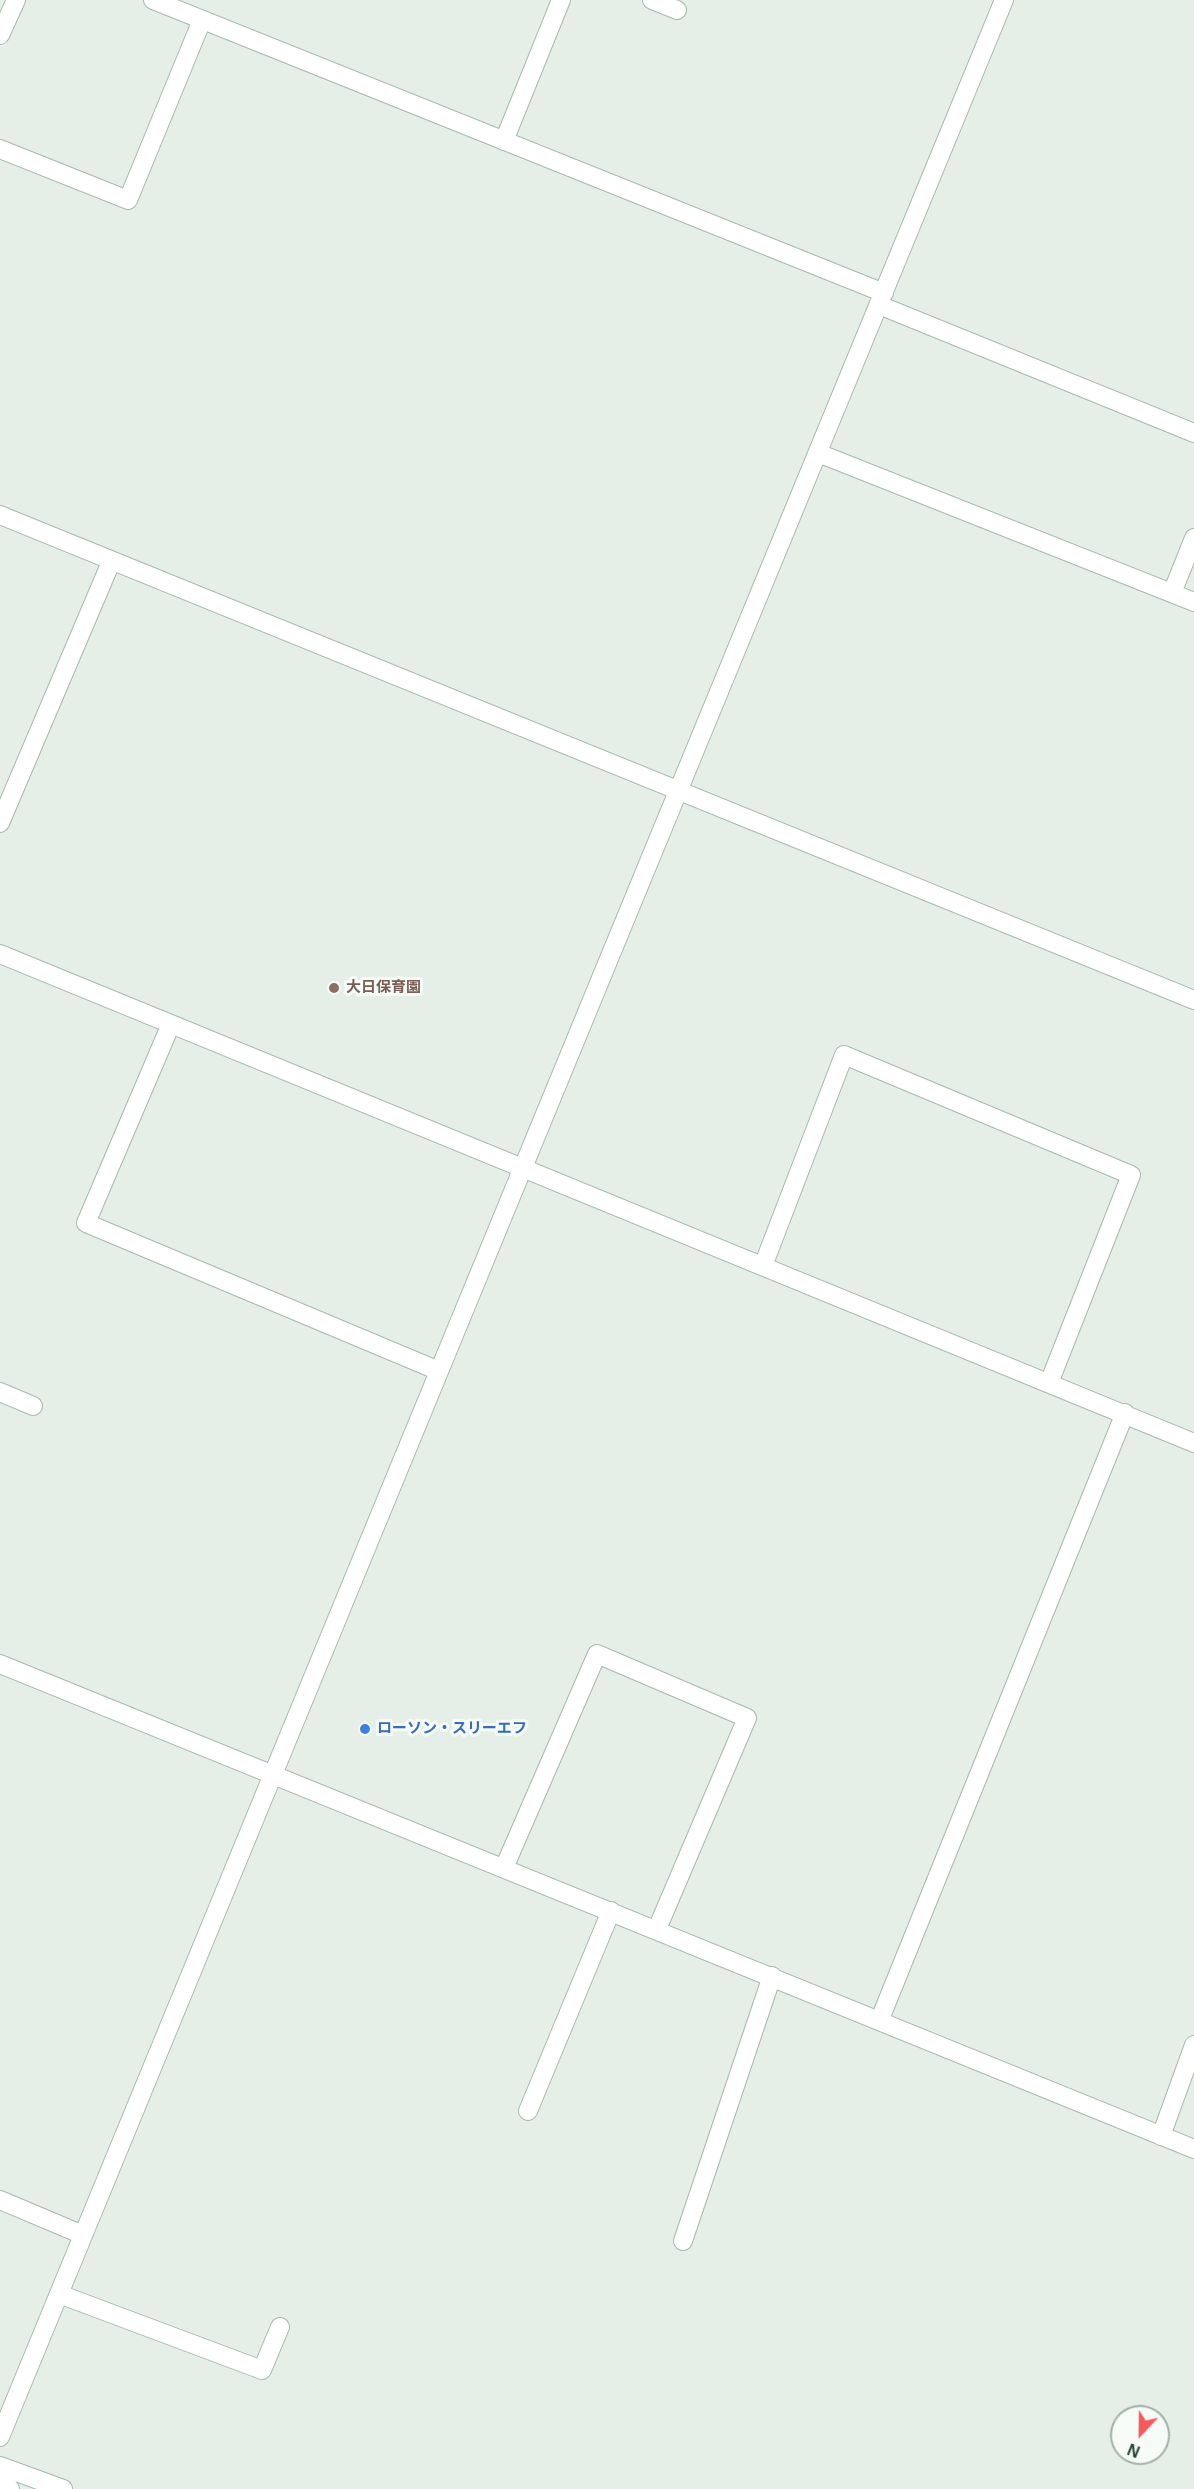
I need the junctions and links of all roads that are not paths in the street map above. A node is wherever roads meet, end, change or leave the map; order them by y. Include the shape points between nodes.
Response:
1 (16, 0) edge
2 (153, 0) edge
3 (561, 0) edge
4 (651, 0) edge
5 (1004, 0) edge
6 (677, 10) dead end
7 (202, 20) junction
8 (0, 35) edge
9 (504, 141) junction
10 (0, 149) edge
11 (881, 299) junction
12 (1194, 433) edge
13 (818, 453) junction
14 (0, 515) edge
15 (1194, 538) edge
16 (111, 562) junction
17 (1172, 593) junction
18 (1194, 602) edge
19 (678, 791) junction
20 (0, 823) edge
21 (0, 954) edge
22 (1194, 1000) edge
23 (171, 1024) junction
24 (523, 1168) junction
25 (763, 1266) junction
26 (439, 1371) junction
27 (1049, 1383) junction
28 (0, 1392) edge
29 (33, 1406) dead end
30 (1125, 1413) junction
31 (1194, 1443) edge
32 (0, 1664) edge
33 (273, 1775) junction
34 (504, 1868) junction
35 (611, 1911) junction
36 (657, 1929) junction
37 (772, 1976) junction
38 (880, 2019) junction
39 (1194, 2045) edge
40 (528, 2110) dead end
41 (1161, 2136) junction
42 (1194, 2150) edge
43 (0, 2200) edge
44 (83, 2235) junction
45 (683, 2241) dead end
46 (59, 2294) junction
47 (280, 2327) dead end
48 (0, 2437) edge
49 (0, 2466) edge
50 (0, 2476) edge
51 (10, 2489) edge
52 (63, 2489) edge

1 - 8 street
2 - 7 street
3 - 9 street
4 - 6 street
5 - 11 street
7 - 9 street
7 - 10 street via 128,200
9 - 11 street
11 - 12 street
11 - 13 street
13 - 17 street
13 - 19 street
14 - 16 street
15 - 17 street
16 - 19 street
16 - 20 street
17 - 18 street
19 - 22 street
19 - 24 street
21 - 23 street
23 - 24 street
23 - 26 street via 86,1223
24 - 25 street
24 - 26 street
25 - 27 street
25 - 27 street via 844,1055 1131,1175
26 - 33 street
27 - 30 street
28 - 29 street
30 - 31 street
30 - 38 street
32 - 33 street
33 - 34 street
33 - 44 street
34 - 35 street
34 - 36 street via 597,1654 747,1719
35 - 36 street
35 - 40 street
36 - 37 street
37 - 38 street
37 - 45 street
38 - 41 street
39 - 41 street
41 - 42 street
43 - 44 street
44 - 46 street
46 - 47 street via 262,2370
46 - 48 street
49 - 52 street
50 - 51 street

